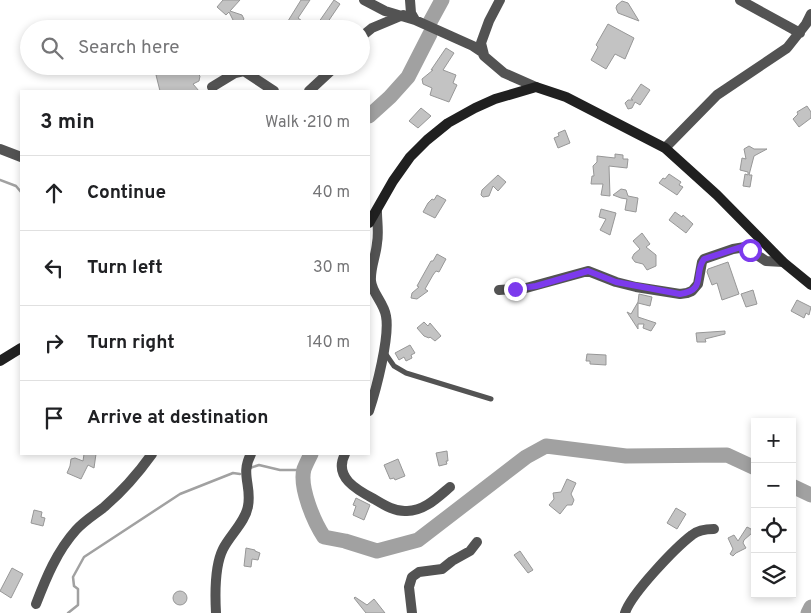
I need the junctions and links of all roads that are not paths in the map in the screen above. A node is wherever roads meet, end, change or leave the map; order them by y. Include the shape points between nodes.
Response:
1 (364, 0) edge
2 (410, 0) edge
3 (500, 0) edge
4 (740, 0) edge
5 (811, 14) edge
6 (403, 15) junction
7 (415, 20) junction
8 (370, 30) edge
9 (800, 33) junction
10 (484, 56) junction
11 (232, 75) edge
12 (250, 75) edge
13 (326, 75) edge
14 (212, 87) dead end
15 (536, 87) junction
16 (272, 90) edge
17 (310, 90) edge
18 (665, 148) junction
19 (0, 149) edge
20 (0, 156) edge
21 (20, 156) edge
22 (377, 212) junction
23 (370, 222) edge
24 (783, 262) junction
25 (811, 285) edge
26 (500, 290) dead end
27 (384, 348) junction
28 (20, 349) edge
29 (0, 361) edge
30 (491, 399) dead end
31 (370, 407) edge
32 (151, 455) edge
33 (252, 455) edge
34 (345, 455) edge
35 (450, 488) dead end
36 (714, 529) dead end
37 (477, 542) dead end
38 (36, 604) dead end
39 (216, 613) edge
40 (412, 613) edge
41 (625, 613) edge

1 - 6 street via 385,11
2 - 7 street
3 - 10 street via 481,43
4 - 9 street
5 - 9 street
6 - 7 street
6 - 8 street
7 - 10 street via 472,46
9 - 18 street via 787,48 717,95
10 - 15 street via 504,73
11 - 14 street
12 - 16 street
13 - 17 street
15 - 18 street via 566,97
15 - 22 street via 495,98 448,123 426,140 393,181
18 - 24 street
19 - 21 street
20 - 21 street
22 - 23 street
22 - 27 street via 378,241 371,280 386,319
24 - 25 street
24 - 26 street via 766,261 745,247 713,255 702,262 696,287 680,294 616,282 588,271 526,288
27 - 30 lane via 390,362 406,373
27 - 31 street
28 - 29 street
32 - 38 street via 137,476 72,535 49,571
33 - 39 street via 245,473 248,507 219,558
34 - 35 street via 343,474 351,485 399,511 423,507
36 - 41 street via 692,535 680,546 640,587
37 - 40 street via 470,551 442,569 419,572 412,577 409,587

